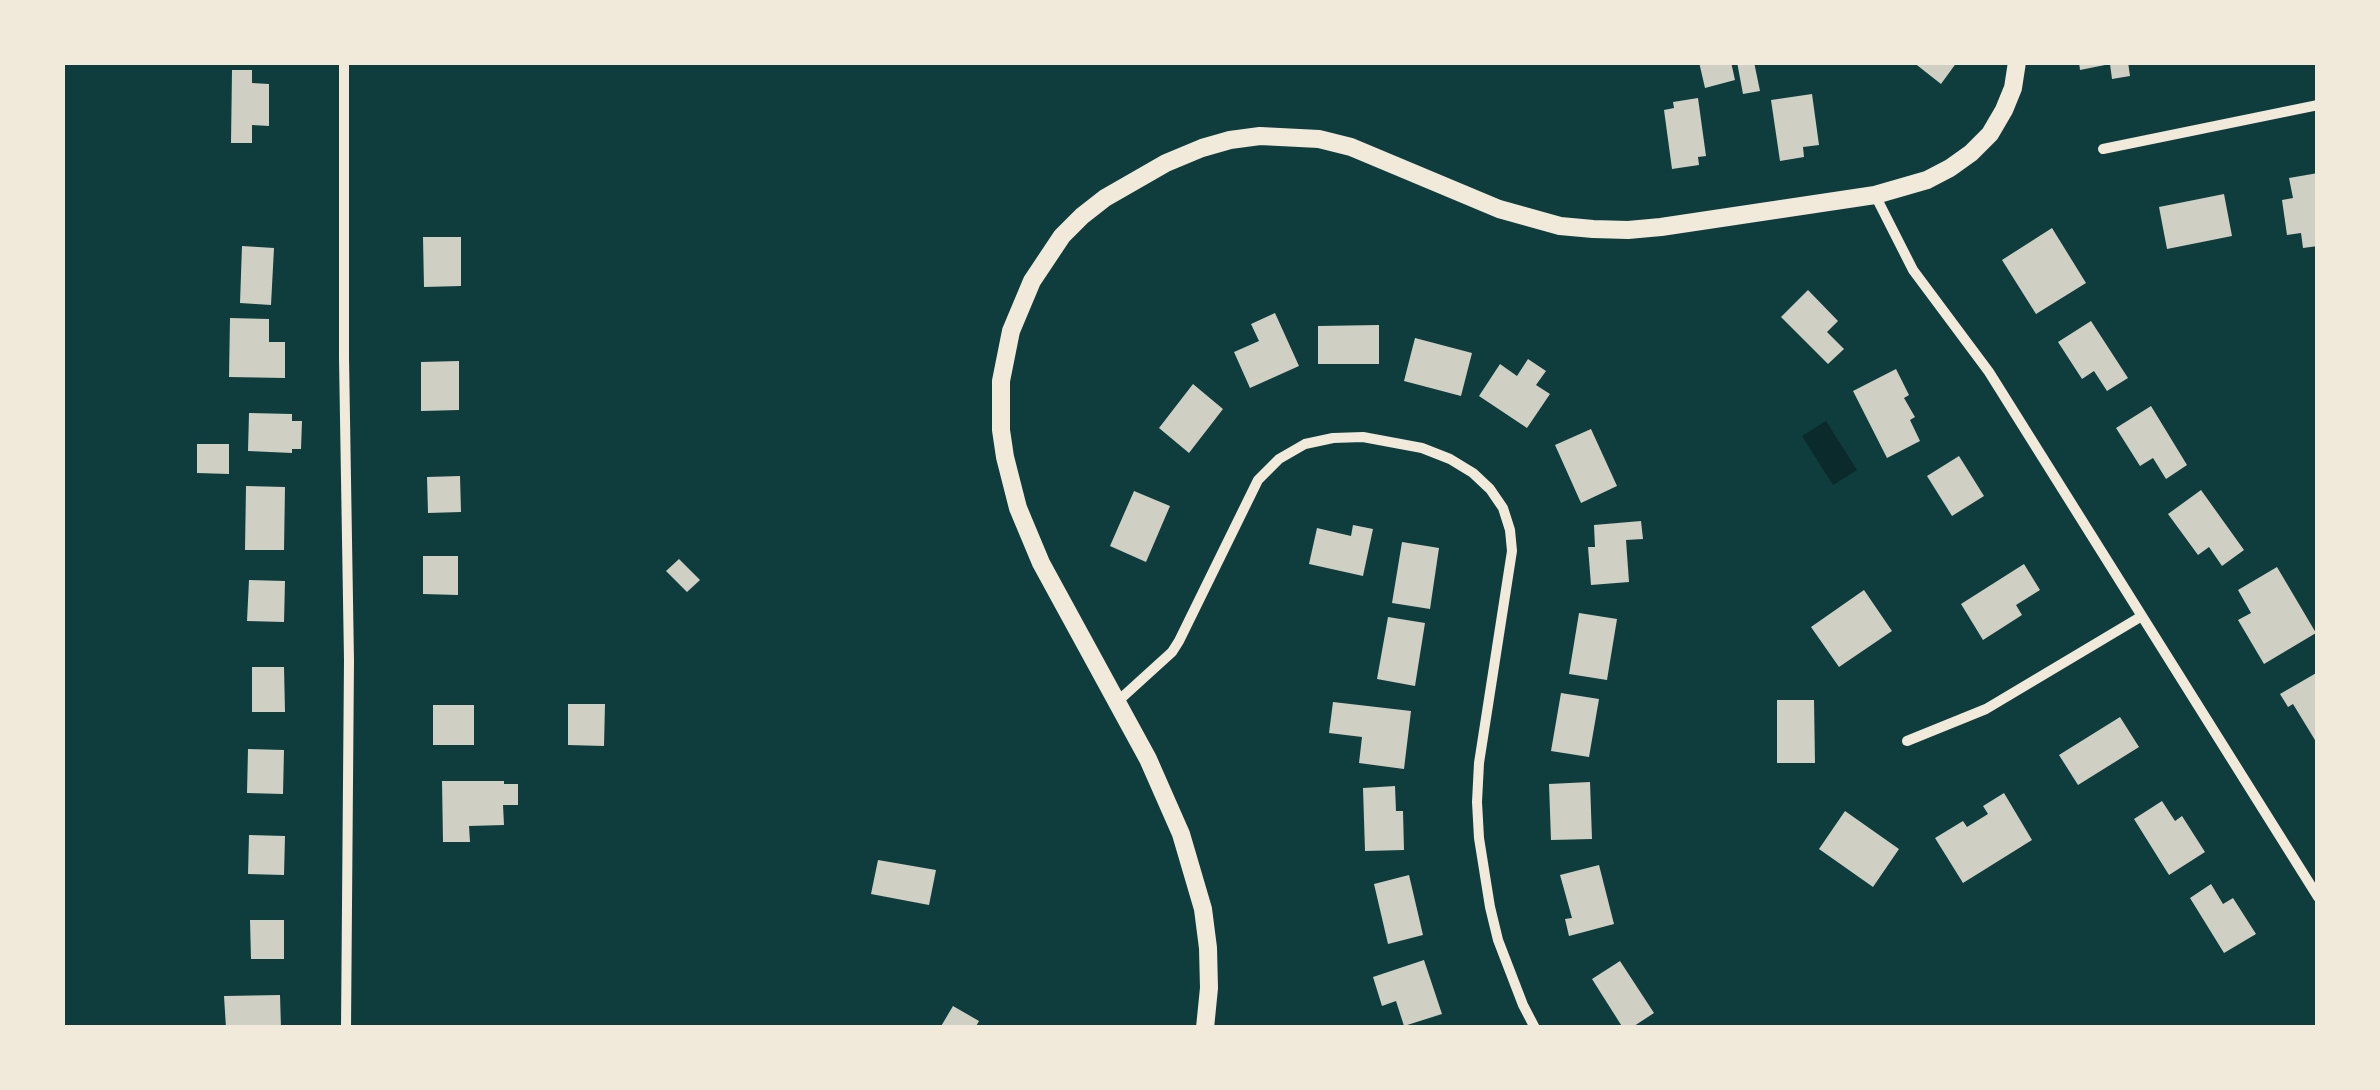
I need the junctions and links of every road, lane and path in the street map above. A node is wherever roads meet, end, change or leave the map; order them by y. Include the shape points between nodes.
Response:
1 (344, 62) edge
2 (2017, 62) edge
3 (2318, 105) edge
4 (2103, 149) dead end
5 (1875, 194) junction
6 (2142, 616) junction
7 (1116, 702) junction
8 (1908, 741) dead end
9 (2318, 897) edge
10 (346, 1028) edge
11 (1205, 1028) edge
12 (1535, 1028) edge

1 - 10 street
2 - 5 street via 2004,110 1971,153 1927,180
3 - 4 street
5 - 6 street via 1913,270 1990,372
5 - 7 street via 1661,228 1593,230 1499,210 1351,147 1260,136 1202,148 1105,198 1062,236 1032,281 1011,332 1000,405 1007,469 1028,534
6 - 8 street via 1986,710
6 - 9 street
7 - 11 street via 1166,796 1193,870 1208,948
7 - 12 street via 1180,641 1258,480 1279,459 1305,444 1363,437 1422,448 1473,473 1503,508 1512,551 1481,745 1479,838 1498,940

